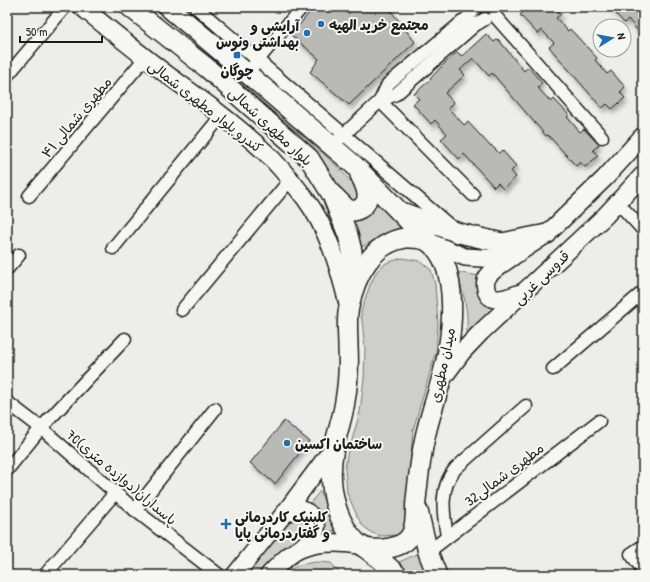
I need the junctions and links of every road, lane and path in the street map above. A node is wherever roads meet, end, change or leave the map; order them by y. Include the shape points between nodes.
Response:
1 (65, 7) edge
2 (82, 7) edge
3 (130, 7) edge
4 (168, 7) edge
5 (196, 7) edge
6 (302, 7) edge
7 (475, 8) edge
8 (493, 14) edge
9 (145, 58) junction
10 (425, 61) junction
11 (252, 66) junction
12 (7, 76) edge
13 (380, 101) junction
14 (222, 115) junction
15 (643, 136) edge
16 (602, 137) dead end
17 (338, 140) junction
18 (354, 165) junction
19 (643, 175) edge
20 (290, 180) junction
21 (643, 190) edge
22 (332, 195) junction
23 (473, 195) dead end
24 (29, 196) dead end
25 (621, 206) junction
26 (400, 212) junction
27 (605, 216) junction
28 (643, 230) edge
29 (459, 233) junction
30 (547, 234) junction
31 (429, 242) junction
32 (112, 248) dead end
33 (19, 255) dead end
34 (512, 257) junction
35 (7, 269) edge
36 (527, 290) junction
37 (643, 292) edge
38 (349, 307) junction
39 (182, 310) dead end
40 (125, 339) dead end
41 (553, 369) dead end
42 (440, 381) junction
43 (7, 402) edge
44 (526, 406) dead end
45 (215, 409) dead end
46 (599, 421) dead end
47 (41, 428) junction
48 (334, 447) junction
49 (7, 470) edge
50 (115, 493) junction
51 (416, 502) junction
52 (135, 510) junction
53 (284, 514) junction
54 (447, 536) junction
55 (362, 546) junction
56 (643, 546) edge
57 (300, 549) junction
58 (428, 552) junction
59 (643, 570) edge
60 (45, 575) edge
61 (219, 575) edge
62 (235, 575) edge
63 (269, 575) edge
64 (397, 575) edge
65 (437, 575) edge

1 - 12 street
2 - 9 main road, کندرو بلوار مطهری شمالی
3 - 22 main road, بلوار مطهری شمالی via 207,68 309,158
4 - 11 main road, بلوار مطهری شمالی
5 - 11 street
6 - 11 street
7 - 8 street via 477,15
7 - 10 street
8 - 10 street
8 - 16 street
9 - 14 main road, کندرو بلوار مطهری شمالی
9 - 24 street, ۴۱ مطهرى شمالى
10 - 13 street via 396,94
11 - 17 main road, بلوار مطهری شمالی
13 - 17 street
13 - 23 street
14 - 20 main road, کندرو بلوار مطهری شمالی via 266,153
14 - 32 street
15 - 30 main road, قدوسی غربی
17 - 18 main road, بلوار مطهری شمالی
17 - 29 street
18 - 22 main road via 366,185 368,195 364,205 354,211 347,209
18 - 26 main road, بلوار مطهری شمالی
19 - 27 main road, قدوسی غربی
20 - 38 main road, کندرو بلوار مطهری شمالی via 305,199 331,246
20 - 39 street
21 - 25 main road
22 - 38 main road, بلوار مطهری شمالی via 352,252 353,273
25 - 27 main road
25 - 28 street
26 - 29 main road
26 - 31 main road, بلوار مطهری شمالی
27 - 36 main road, قدوسی غربی
29 - 30 main road via 502,243
30 - 34 main road, قدوسی غربی
31 - 34 main road, قدوسی غربی via 465,257
31 - 38 main road via 405,238 380,248 365,264
31 - 42 main road, میدان مطهری via 445,266 452,303 448,351
33 - 35 street
34 - 36 main road via 488,275 486,292 497,300
36 - 42 main road, قدوسی غربی via 467,347
37 - 41 street
38 - 48 main road via 349,358 345,402
40 - 47 street
42 - 51 main road, میدان مطهری via 424,442
43 - 47 street, 70پاسداران(دوازده متری)
44 - 54 street via 448,478 443,508
45 - 52 street
46 - 54 street, 32مطهرى شمالى
47 - 49 street
47 - 50 street, 70پاسداران(دوازده متری)
48 - 53 main road
48 - 55 main road via 331,470 336,504 350,535
50 - 52 street, 70پاسداران(دوازده متری)
50 - 60 street
51 - 55 main road, میدان مطهری via 410,538 401,545 387,548 372,549
51 - 58 main road
52 - 61 street, 70پاسداران(دوازده متری)
53 - 57 main road via 298,509 311,515 316,524 313,537
53 - 62 main road
54 - 58 street, 32مطهرى شمالى
55 - 57 main road via 334,542
55 - 64 main road
56 - 59 street via 631,554
57 - 63 main road via 281,562
58 - 65 main road

